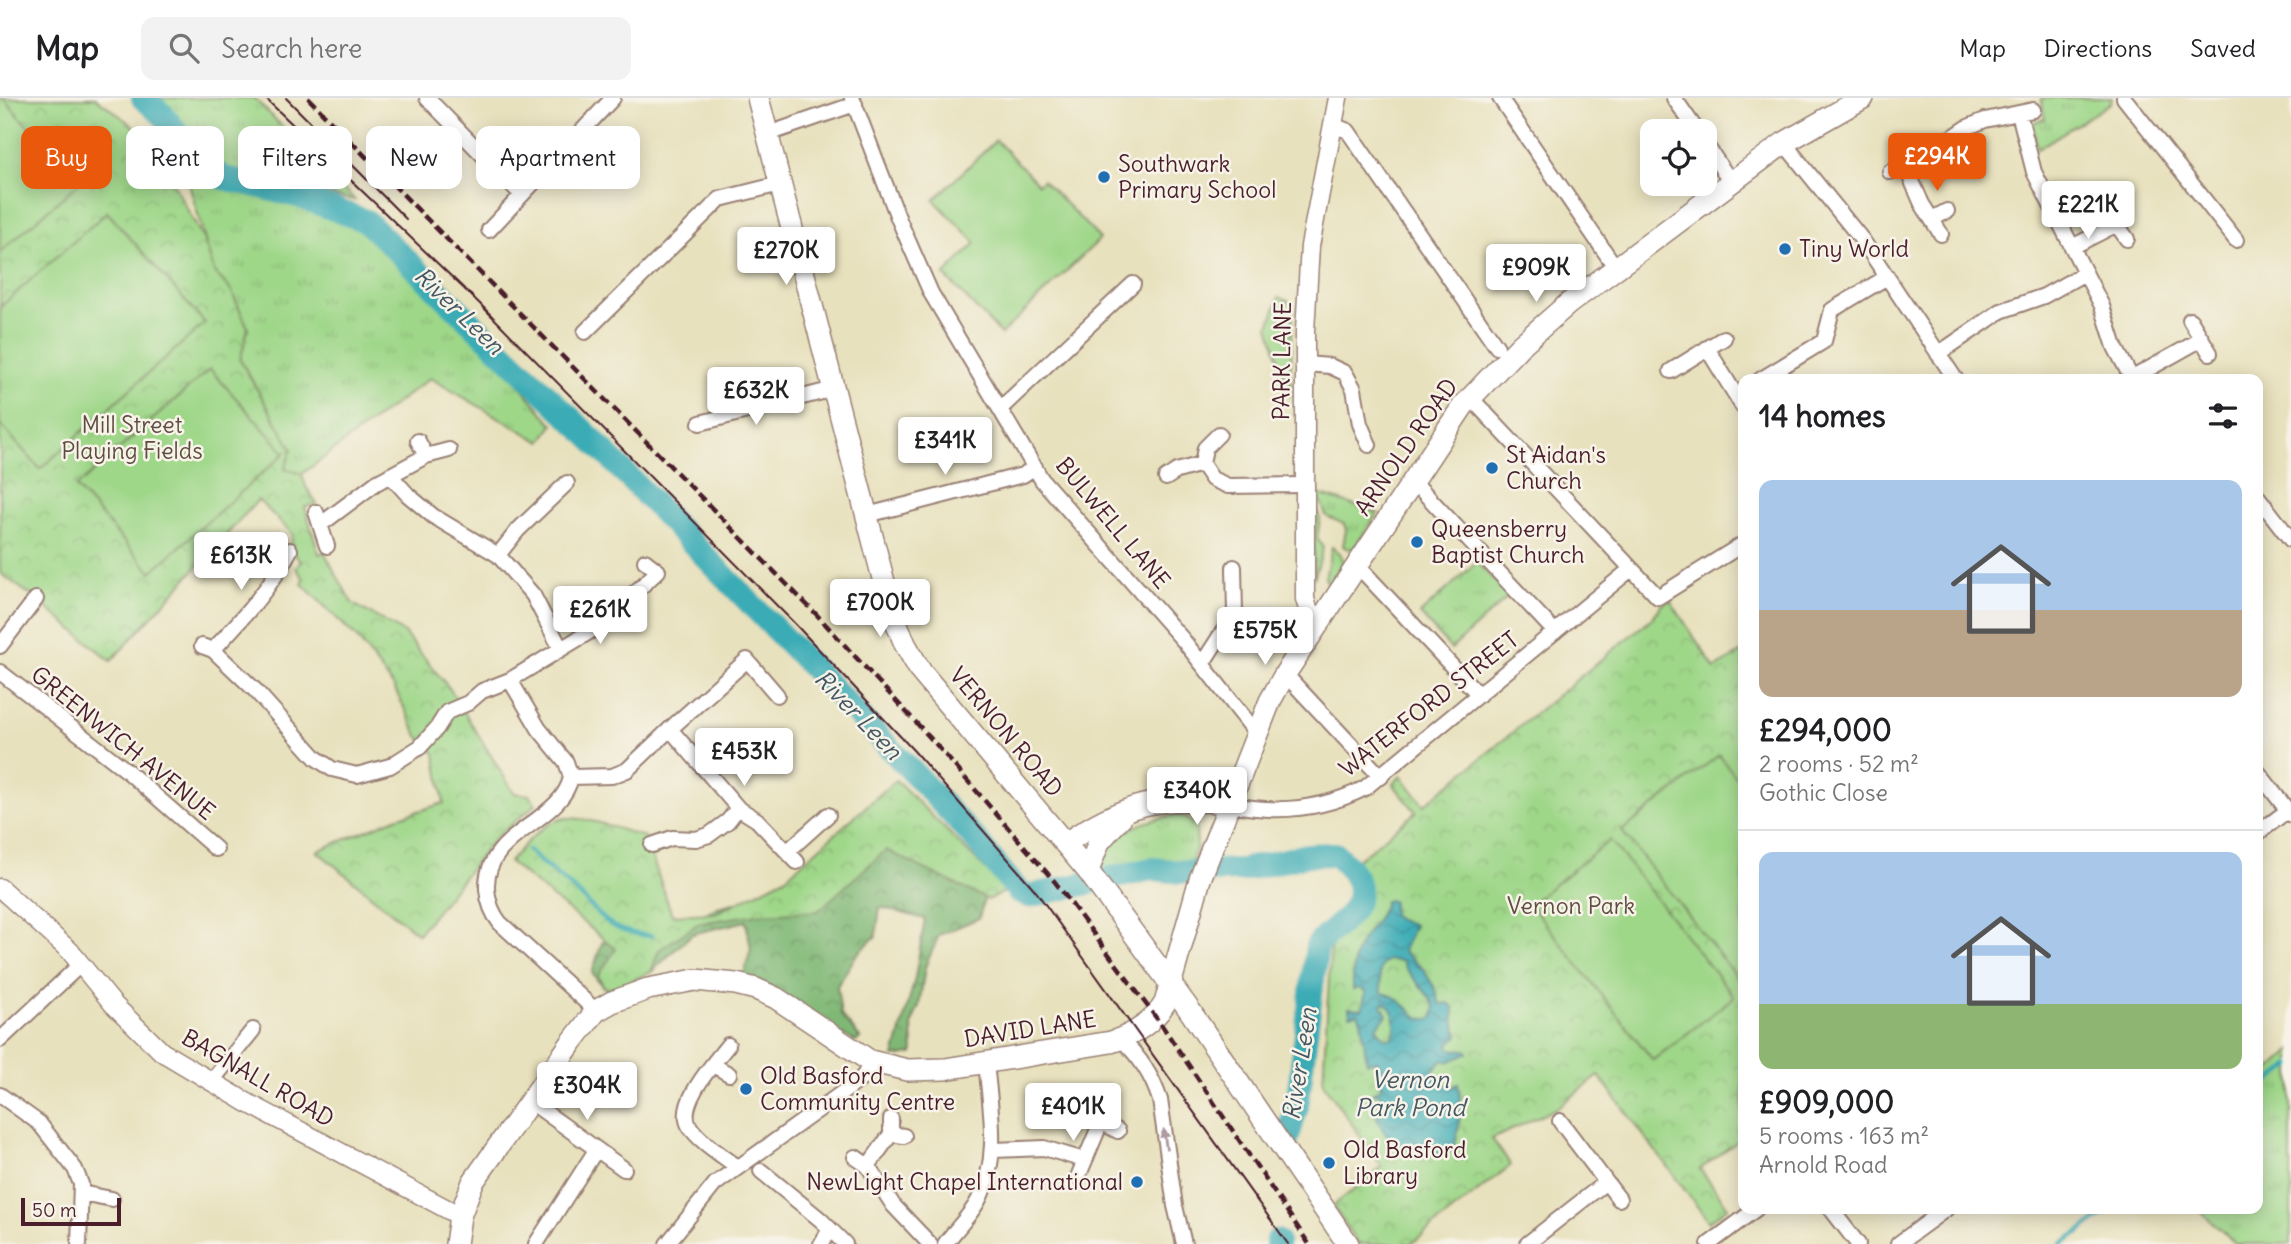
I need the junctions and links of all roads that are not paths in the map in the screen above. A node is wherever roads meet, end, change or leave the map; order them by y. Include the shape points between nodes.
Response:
1 (427, 98) edge
2 (613, 98) edge
3 (758, 98) edge
4 (1338, 98) edge
5 (1500, 98) edge
6 (1674, 98) edge
7 (1863, 98) edge
8 (2123, 98) edge
9 (853, 101) edge
10 (1689, 119) edge
11 (1333, 125) junction
12 (768, 134) junction
13 (1784, 143) junction
14 (1717, 161) edge
15 (1905, 165) junction
16 (1890, 172) dead end
17 (1731, 182) junction
18 (780, 184) junction
19 (522, 195) junction
20 (2106, 209) dead end
21 (1947, 211) dead end
22 (1932, 219) junction
23 (2117, 224) junction
24 (489, 230) dead end
25 (1941, 234) dead end
26 (2127, 239) dead end
27 (2235, 240) dead end
28 (2072, 247) junction
29 (1616, 268) junction
30 (2085, 273) junction
31 (1887, 277) junction
32 (1133, 284) dead end
33 (586, 310) dead end
34 (2190, 320) dead end
35 (597, 321) junction
36 (585, 332) dead end
37 (1724, 338) dead end
38 (2202, 339) junction
39 (1497, 348) dead end
40 (1707, 348) junction
41 (2210, 353) dead end
42 (1938, 354) junction
43 (1305, 364) junction
44 (1671, 371) dead end
45 (1770, 374) edge
46 (1952, 374) edge
47 (2128, 374) edge
48 (2140, 374) edge
49 (834, 389) junction
50 (1738, 394) edge
51 (1470, 397) junction
52 (1000, 409) junction
53 (700, 423) dead end
54 (1219, 434) dead end
55 (418, 441) dead end
56 (1369, 445) dead end
57 (449, 450) dead end
58 (426, 456) junction
59 (1202, 464) junction
60 (1035, 467) junction
61 (390, 475) junction
62 (1166, 478) dead end
63 (1413, 481) junction
64 (567, 483) dead end
65 (1305, 485) junction
66 (2263, 504) edge
67 (867, 515) junction
68 (2291, 540) edge
69 (327, 546) dead end
70 (1738, 547) edge
71 (290, 550) dead end
72 (498, 555) junction
73 (645, 561) dead end
74 (1357, 565) junction
75 (1234, 568) dead end
76 (1631, 569) junction
77 (36, 599) dead end
78 (1318, 624) junction
79 (1555, 632) junction
80 (0, 646) edge
81 (561, 649) junction
82 (1202, 664) junction
83 (0, 672) edge
84 (1285, 674) junction
85 (510, 680) junction
86 (777, 695) dead end
87 (1479, 695) junction
88 (670, 729) junction
89 (1256, 734) junction
90 (571, 777) junction
91 (1381, 777) junction
92 (2263, 779) edge
93 (1229, 804) junction
94 (1130, 807) junction
95 (738, 808) junction
96 (2289, 813) edge
97 (828, 815) dead end
98 (2263, 830) edge
99 (1066, 843) junction
100 (652, 845) dead end
101 (216, 849) dead end
102 (1088, 871) junction
103 (0, 888) edge
104 (81, 964) junction
105 (1171, 984) junction
106 (596, 1011) junction
107 (253, 1030) dead end
108 (1121, 1039) junction
109 (0, 1040) edge
110 (728, 1045) dead end
111 (870, 1061) junction
112 (986, 1062) junction
113 (713, 1065) junction
114 (729, 1074) dead end
115 (211, 1082) junction
116 (0, 1095) edge
117 (531, 1102) junction
118 (1072, 1106) dead end
119 (1560, 1121) dead end
120 (1101, 1122) junction
121 (895, 1130) dead end
122 (1118, 1132) dead end
123 (596, 1150) junction
124 (994, 1150) junction
125 (855, 1157) dead end
126 (1084, 1160) junction
127 (868, 1166) junction
128 (737, 1167) junction
129 (624, 1169) dead end
130 (761, 1171) dead end
131 (1077, 1177) dead end
132 (1606, 1182) junction
133 (81, 1193) junction
134 (112, 1199) dead end
135 (1619, 1199) dead end
136 (1749, 1214) edge
137 (1835, 1214) edge
138 (1938, 1214) edge
139 (460, 1216) junction
140 (830, 1229) junction
141 (79, 1244) edge
142 (456, 1244) edge
143 (536, 1244) edge
144 (667, 1244) edge
145 (821, 1244) edge
146 (845, 1244) edge
147 (930, 1244) edge
148 (945, 1244) edge
149 (1184, 1244) edge
150 (1348, 1244) edge
151 (1527, 1244) edge
152 (1709, 1244) edge
153 (1858, 1244) edge
154 (1898, 1244) edge

1 - 19 street
2 - 19 street
3 - 12 main road, VERNON ROAD
4 - 11 street, PARK LANE
5 - 29 street
6 - 10 street
7 - 13 main road, ARNOLD ROAD
8 - 27 street
9 - 12 street
9 - 52 street, BULWELL LANE via 931,293
11 - 39 street via 1348,131
11 - 43 street, PARK LANE via 1310,246
12 - 18 main road, VERNON ROAD
13 - 17 main road, ARNOLD ROAD
13 - 31 street
14 - 17 street
15 - 16 street
15 - 22 street
15 - 28 street via 1968,127 2026,111 2034,172
17 - 29 main road, ARNOLD ROAD
18 - 35 street via 720,199
18 - 49 main road, VERNON ROAD
19 - 24 street
20 - 23 street
21 - 22 street
22 - 25 street
23 - 26 street
23 - 28 street
28 - 30 street
29 - 51 main road, ARNOLD ROAD via 1520,346
30 - 42 street via 2044,296 2001,311
30 - 47 street
31 - 42 street
31 - 45 street via 1832,310 1824,341
32 - 52 street
33 - 35 street
34 - 38 street
35 - 36 street
37 - 40 street
38 - 41 street
38 - 48 street
40 - 44 street
40 - 50 street
42 - 46 street
43 - 56 street via 1330,366 1345,373
43 - 65 street, PARK LANE
49 - 53 street
49 - 67 main road, VERNON ROAD
51 - 63 main road, ARNOLD ROAD
51 - 76 street
52 - 60 street, BULWELL LANE
54 - 59 street via 1205,448
55 - 58 street
57 - 58 street
58 - 61 street
59 - 62 street
59 - 65 street via 1212,479 1228,486
60 - 67 street via 1023,475
60 - 82 street, BULWELL LANE
61 - 69 street via 318,519
61 - 72 street via 433,516
63 - 74 main road, ARNOLD ROAD
63 - 79 street
64 - 72 street
65 - 78 street, PARK LANE via 1305,599
66 - 68 street
67 - 99 main road, VERNON ROAD via 891,609 921,673
70 - 76 street via 1658,597
71 - 85 street via 257,600 207,648 332,769 357,775 390,766 420,747 447,712
72 - 81 street via 534,595
73 - 81 street via 658,571 646,584 599,626
74 - 78 main road, ARNOLD ROAD
74 - 87 street
75 - 82 street via 1235,613
76 - 79 street, WATERFORD STREET
77 - 80 street
78 - 84 main road, ARNOLD ROAD
79 - 87 street, WATERFORD STREET
81 - 85 street
82 - 89 street, BULWELL LANE
83 - 101 street, GREENWICH AVENUE via 126,770
84 - 89 main road, ARNOLD ROAD
84 - 91 street
85 - 90 street via 539,729 566,762
86 - 88 street via 747,660
87 - 91 street, WATERFORD STREET
88 - 90 street via 627,770 612,776
88 - 95 street
89 - 93 main road, ARNOLD ROAD
90 - 106 street via 564,795 495,857 487,896 500,923
91 - 93 street, WATERFORD STREET via 1351,795 1317,806 1255,810
92 - 96 street
93 - 94 main road via 1201,799
93 - 105 main road, DAVID LANE via 1203,872
94 - 99 main road
94 - 102 main road via 1098,842
95 - 97 street via 793,856
95 - 100 street via 709,835
96 - 98 street
99 - 102 main road, VERNON ROAD
102 - 105 main road, VERNON ROAD
103 - 104 street, BAGNALL ROAD
104 - 109 street
104 - 115 street, BAGNALL ROAD via 113,1004 162,1052
105 - 108 main road, DAVID LANE via 1160,1012
105 - 150 main road, VERNON ROAD
106 - 111 main road, DAVID LANE via 662,985 695,980 736,984 776,998
106 - 117 main road
107 - 115 street
108 - 112 main road, DAVID LANE
149 -> 108 street via 1156,1086 1140,1058
110 - 113 street
111 - 112 main road, DAVID LANE via 919,1071
111 - 128 street via 860,1080
112 - 124 street
113 - 114 street
113 - 128 street via 690,1098 688,1125
115 - 139 street, BAGNALL ROAD
116 - 133 street via 39,1123 75,1169
117 - 123 street
117 - 139 main road via 473,1182
118 - 120 street
119 - 132 street
120 - 122 street
120 - 126 street
121 - 127 street
123 - 129 street
123 - 143 street
124 - 126 street via 1044,1148
124 - 148 street via 977,1202
125 - 127 street
126 - 131 street
127 - 147 street via 893,1205
128 - 144 street via 701,1199
130 - 140 street via 768,1187
132 - 135 street
132 - 151 street
133 - 134 street
133 - 141 street
136 - 152 street
137 - 153 street
138 - 154 street
139 - 142 main road
140 - 145 street
140 - 146 street

